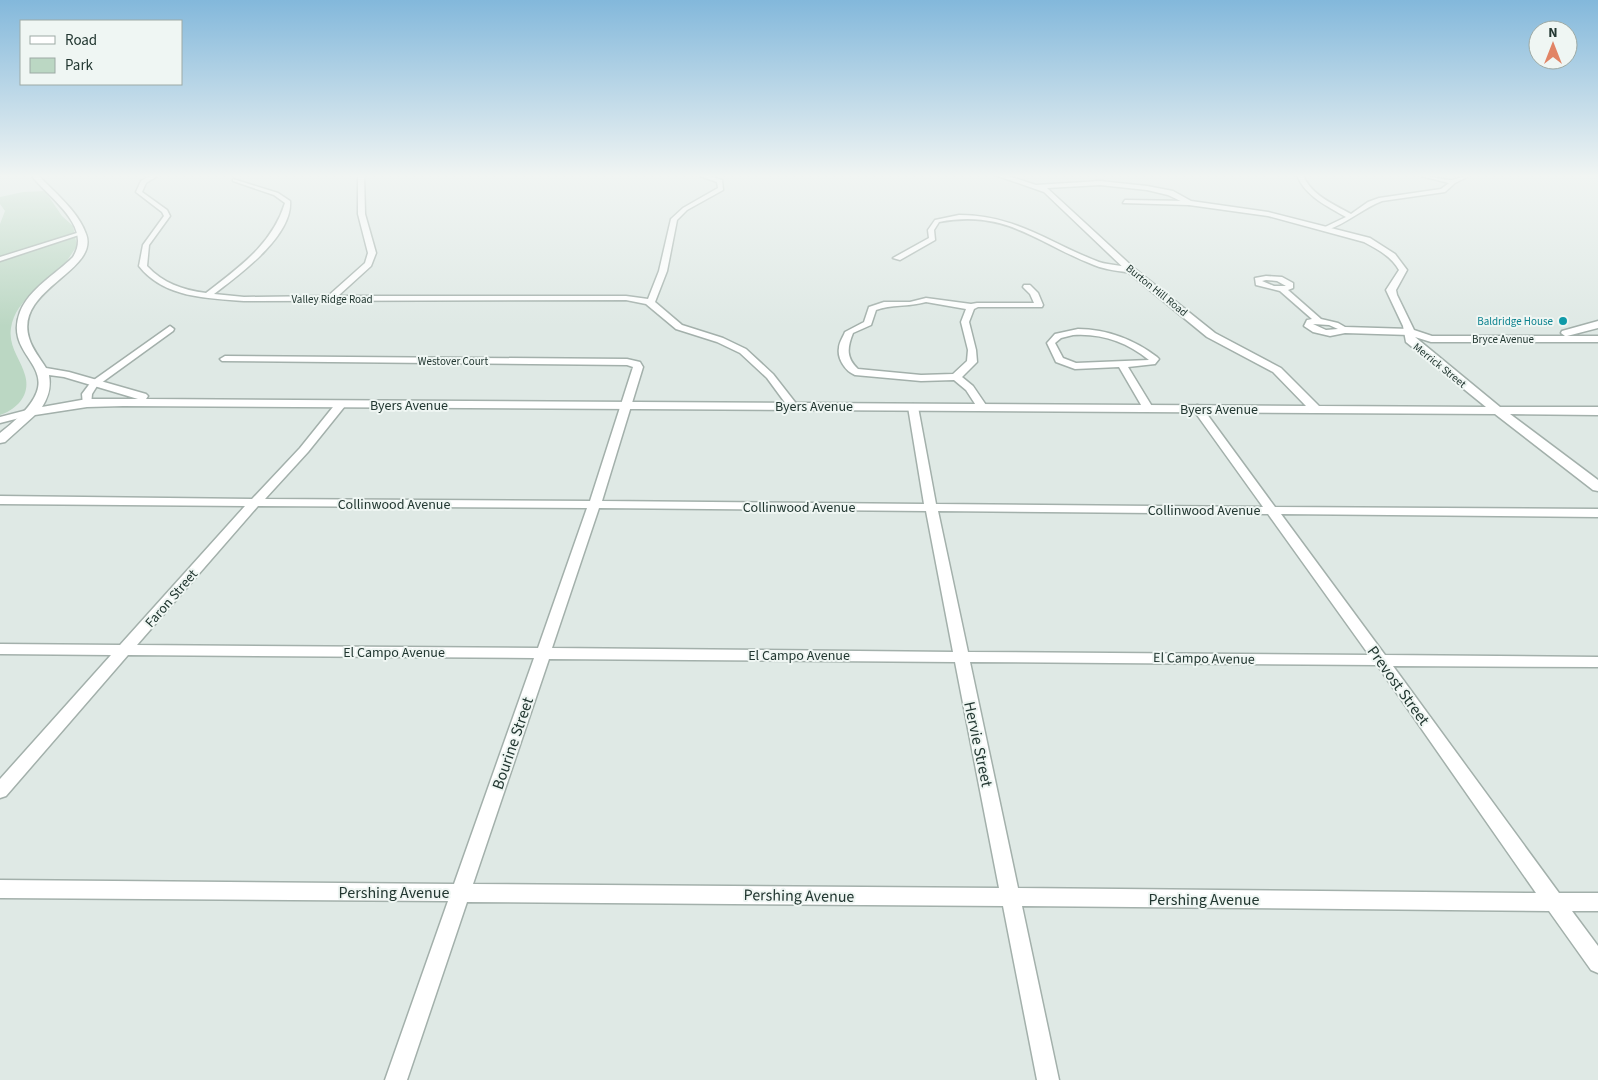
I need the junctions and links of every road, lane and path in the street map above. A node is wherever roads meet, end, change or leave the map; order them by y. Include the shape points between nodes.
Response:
1 (78, 225) edge
2 (160, 225) edge
3 (280, 225) edge
4 (363, 225) edge
5 (673, 225) edge
6 (934, 225) edge
7 (1013, 225) edge
8 (1085, 225) edge
9 (1316, 225) edge
10 (1333, 225) edge
11 (1327, 228) junction
12 (82, 234) junction
13 (897, 258) dead end
14 (0, 259) edge
15 (1132, 271) junction
16 (1028, 288) dead end
17 (1282, 289) dead end
18 (208, 295) junction
19 (328, 300) junction
20 (650, 303) junction
21 (971, 307) junction
22 (1598, 324) edge
23 (170, 328) dead end
24 (1575, 331) junction
25 (1410, 332) junction
26 (1540, 339) junction
27 (1598, 339) edge
28 (225, 359) dead end
29 (1123, 366) junction
30 (43, 371) junction
31 (956, 377) junction
32 (94, 384) junction
33 (154, 402) junction
34 (87, 403) junction
35 (341, 404) junction
36 (626, 406) junction
37 (793, 406) junction
38 (913, 407) junction
39 (983, 408) junction
40 (1148, 408) junction
41 (1197, 408) junction
42 (1316, 410) junction
43 (1497, 410) junction
44 (1598, 411) edge
45 (31, 412) junction
46 (0, 420) edge
47 (0, 440) edge
48 (1598, 487) edge
49 (0, 500) edge
50 (254, 503) junction
51 (594, 506) junction
52 (932, 508) junction
53 (1272, 510) junction
54 (1598, 513) edge
55 (0, 649) edge
56 (126, 650) junction
57 (543, 653) junction
58 (961, 656) junction
59 (1381, 660) junction
60 (1598, 662) edge
61 (0, 791) edge
62 (0, 888) edge
63 (461, 892) junction
64 (1011, 897) junction
65 (1554, 902) junction
66 (1598, 902) edge
67 (1598, 964) edge
68 (396, 1080) edge
69 (1048, 1080) edge

1 - 12 street
2 - 18 street, Valley Ridge Road via 146,245 143,266 148,274 166,286
3 - 18 street via 270,243
4 - 19 street via 372,253 368,264
5 - 20 street via 663,272
6 - 13 street via 931,230 933,239
7 - 15 street via 1096,264
8 - 15 street, Burton Hill Road
9 - 11 street, Merrick Street
10 - 11 street
11 - 25 street, Merrick Street via 1367,240 1400,263 1403,270 1392,295
12 - 14 street
12 - 30 street via 84,243 78,256 34,296 24,314 21,327 27,348
15 - 42 street, Burton Hill Road via 1211,335 1276,370
16 - 21 street via 1039,305
17 - 25 street, Bryce Avenue via 1319,321 1330,322 1343,330
18 - 19 street, Valley Ridge Road
19 - 20 street, Valley Ridge Road via 626,298
20 - 37 street via 678,326 729,344 753,358
21 - 31 street via 965,322 972,362
21 - 31 street via 926,300 884,304 872,309 868,323 849,332 843,348 847,364 856,372 921,378
22 - 24 street
23 - 32 street
24 - 25 street, Bryce Avenue
24 - 26 street
25 - 26 street, Bryce Avenue via 1431,339
25 - 43 street, Merrick Street via 1410,340 1419,349
26 - 27 street, Bryce Avenue
28 - 36 street, Westover Court via 627,362 638,364 638,367
29 - 29 street via 1066,364 1060,360 1051,343 1060,335 1073,333 1114,336 1126,340 1154,359
29 - 40 street
30 - 32 street via 65,374
30 - 45 street via 46,386
31 - 39 street via 970,388
32 - 33 street
32 - 34 street via 87,394
33 - 34 street, Byers Avenue
33 - 35 street, Byers Avenue
34 - 45 street, Byers Avenue
35 - 36 street, Byers Avenue
35 - 50 street, Faron Street via 304,450
36 - 37 street, Byers Avenue
36 - 51 street, Bourine Street
37 - 38 street, Byers Avenue
38 - 39 street, Byers Avenue
38 - 52 street, Hervie Street
39 - 40 street, Byers Avenue
40 - 41 street, Byers Avenue
41 - 42 street, Byers Avenue
41 - 53 street, Prevost Street
42 - 43 street, Byers Avenue
43 - 44 street, Byers Avenue
43 - 48 street, Merrick Street
45 - 46 street
45 - 47 street
49 - 50 street, Collinwood Avenue
50 - 51 street, Collinwood Avenue
50 - 56 street, Faron Street
51 - 52 street, Collinwood Avenue
51 - 57 street, Bourine Street
52 - 53 street, Collinwood Avenue
52 - 58 street, Hervie Street
53 - 54 street, Collinwood Avenue
53 - 59 street, Prevost Street
55 - 56 street, El Campo Avenue
56 - 57 street, El Campo Avenue
56 - 61 street, Faron Street
57 - 58 street, El Campo Avenue
57 - 63 street, Bourine Street
58 - 59 street, El Campo Avenue
58 - 64 street, Hervie Street
59 - 60 street, El Campo Avenue
59 - 65 street, Prevost Street
62 - 63 street, Pershing Avenue
63 - 64 street, Pershing Avenue
63 - 68 street, Bourine Street
64 - 65 street, Pershing Avenue
64 - 69 street, Hervie Street
65 - 66 street, Pershing Avenue
65 - 67 street, Prevost Street

